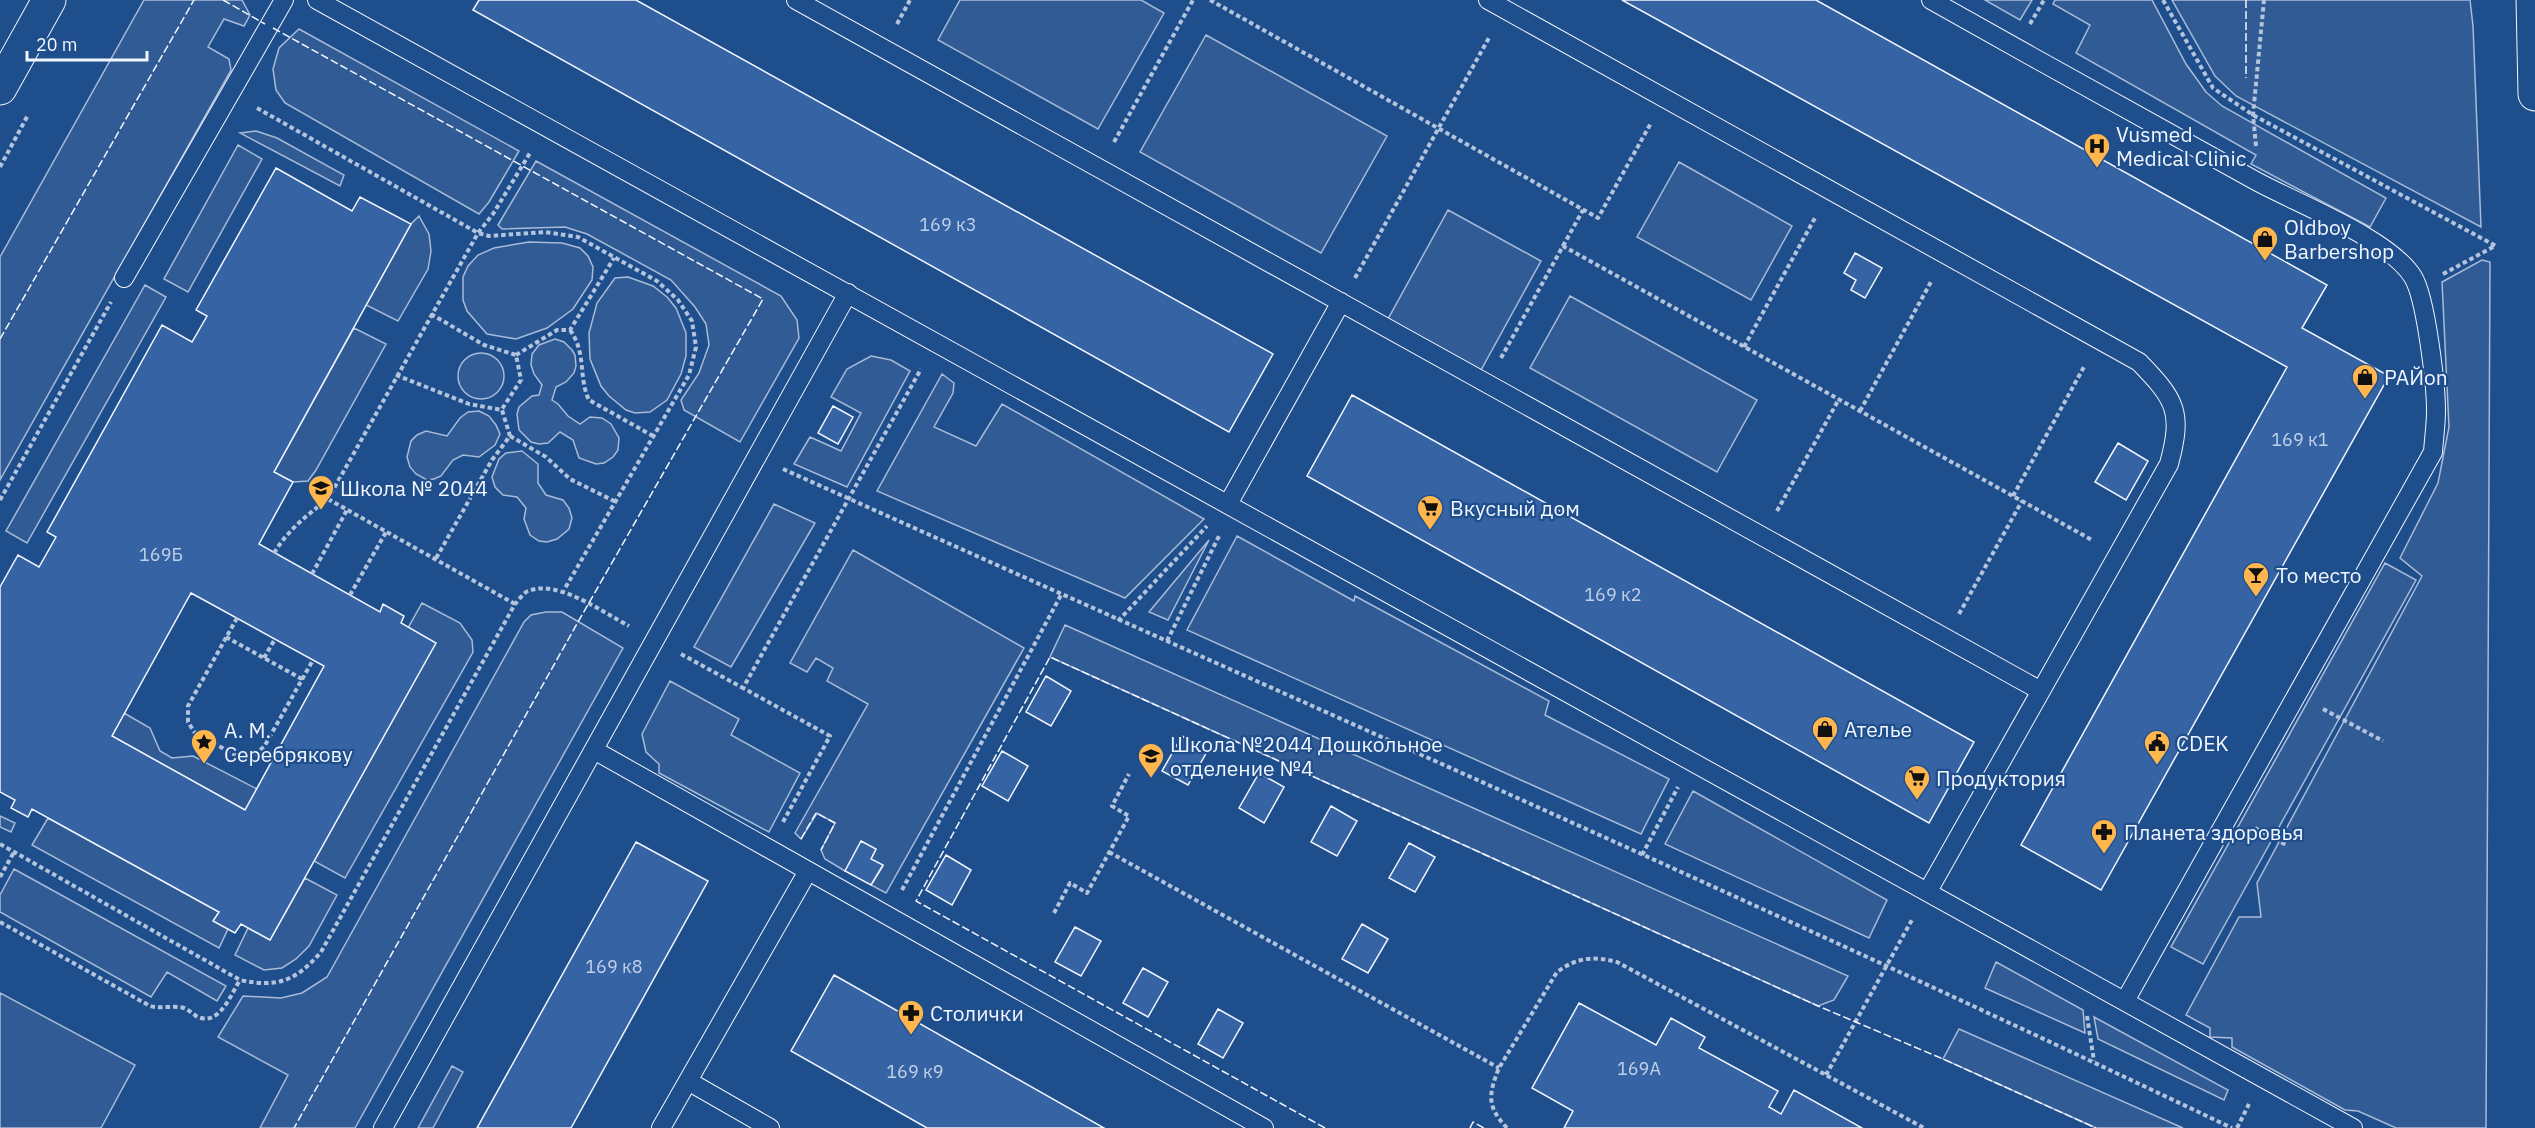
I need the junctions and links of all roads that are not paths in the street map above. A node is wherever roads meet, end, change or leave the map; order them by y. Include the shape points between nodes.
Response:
1 (49, 0) edge
2 (284, 0) edge
3 (318, 0) edge
4 (796, 0) edge
5 (1488, 0) edge
6 (1931, 0) edge
7 (2533, 1) edge
8 (1508, 5) edge
9 (0, 88) edge
10 (2535, 94) edge
11 (124, 278) road end
12 (848, 293) junction
13 (1341, 303) junction
14 (1228, 504) junction
15 (2041, 691) junction
16 (594, 750) junction
17 (807, 871) junction
18 (1928, 891) junction
19 (2125, 1000) junction
20 (688, 1081) junction
21 (383, 1128) edge
22 (661, 1128) edge
23 (770, 1128) edge
24 (1264, 1128) edge
25 (2353, 1128) edge

1 - 9 street
2 - 11 lane
3 - 12 lane
4 - 13 lane
5 - 8 lane
6 - 19 lane via 2259,183 2379,244 2413,276 2427,326 2436,410 2433,452
7 - 10 street
8 - 15 lane via 1665,98 2139,362 2160,384 2175,406 2177,434 2169,464
12 - 14 lane
12 - 16 lane
13 - 14 lane
13 - 15 lane
14 - 18 lane
15 - 18 lane
16 - 17 lane
16 - 21 lane
17 - 20 lane
17 - 24 lane
18 - 19 lane
19 - 25 lane
20 - 22 lane
20 - 23 lane

